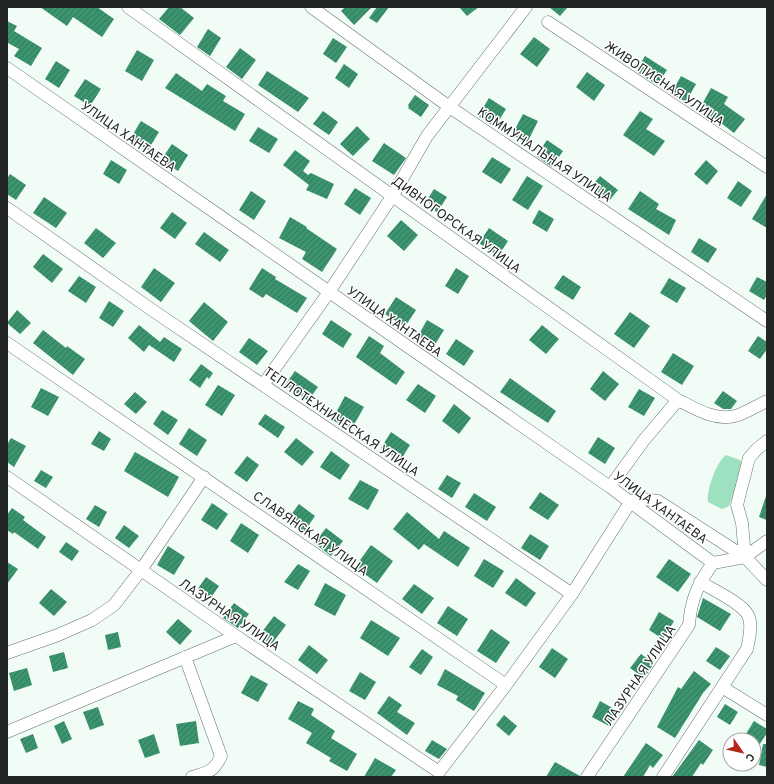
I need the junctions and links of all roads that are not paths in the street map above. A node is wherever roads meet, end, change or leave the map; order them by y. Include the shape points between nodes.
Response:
1 (128, 7) edge
2 (311, 7) edge
3 (526, 7) edge
4 (548, 22) dead end
5 (7, 68) edge
6 (451, 108) junction
7 (767, 167) edge
8 (393, 195) junction
9 (7, 208) edge
10 (329, 292) junction
11 (767, 321) edge
12 (7, 342) edge
13 (263, 385) junction
14 (678, 400) junction
15 (767, 401) edge
16 (767, 441) edge
17 (7, 477) edge
18 (204, 477) junction
19 (610, 487) junction
20 (631, 501) junction
21 (767, 542) edge
22 (745, 557) junction
23 (713, 563) junction
24 (141, 570) junction
25 (767, 580) edge
26 (700, 582) junction
27 (572, 594) junction
28 (236, 636) junction
29 (7, 653) edge
30 (186, 657) junction
31 (506, 685) junction
32 (722, 686) junction
33 (767, 715) edge
34 (7, 732) edge
35 (443, 775) edge
36 (192, 777) edge
37 (587, 777) edge
38 (664, 777) edge

1 - 8 street, ДИВНОГОРСКАЯ УЛИЦА
2 - 6 street, КОММУНАЛЬНАЯ УЛИЦА
3 - 6 street
4 - 7 street, ЖИВОПИСНАЯ УЛИЦА
5 - 10 street, УЛИЦА ХАНТАЕВА
6 - 8 street via 427,136
6 - 11 street, КОММУНАЛЬНАЯ УЛИЦА
8 - 10 street
8 - 14 street, ДИВНОГОРСКАЯ УЛИЦА
9 - 13 street, ТЕПЛОТЕХНИЧЕСКАЯ УЛИЦА
10 - 13 street
10 - 19 street, УЛИЦА ХАНТАЕВА
12 - 18 street, СЛАВЯНСКАЯ УЛИЦА
13 - 27 street, ТЕПЛОТЕХНИЧЕСКАЯ УЛИЦА
14 - 15 street via 702,413 723,417 736,416
14 - 19 street via 644,440
16 - 22 street via 749,458 737,505 742,523
17 - 24 street, ЛАЗУРНАЯ УЛИЦА
18 - 24 street
18 - 31 street, СЛАВЯНСКАЯ УЛИЦА
19 - 20 street, УЛИЦА ХАНТАЕВА
20 - 22 street via 658,501
20 - 23 street, УЛИЦА ХАНТАЕВА
20 - 27 street
21 - 22 street
22 - 23 street, УЛИЦА ХАНТАЕВА
22 - 25 street
23 - 26 street, ЛАЗУРНАЯ УЛИЦА
24 - 28 street, ЛАЗУРНАЯ УЛИЦА
24 - 29 street via 114,605 92,620
26 - 32 street via 741,607 748,615 750,630 747,649
26 - 37 street, ЛАЗУРНАЯ УЛИЦА via 691,605 689,625
27 - 31 street
28 - 30 street
28 - 35 street, ЛАЗУРНАЯ УЛИЦА
30 - 34 street
30 - 36 street via 221,756 217,765 210,771
31 - 35 street, ЛАЗУРНАЯ УЛИЦА
32 - 33 street
32 - 38 street

